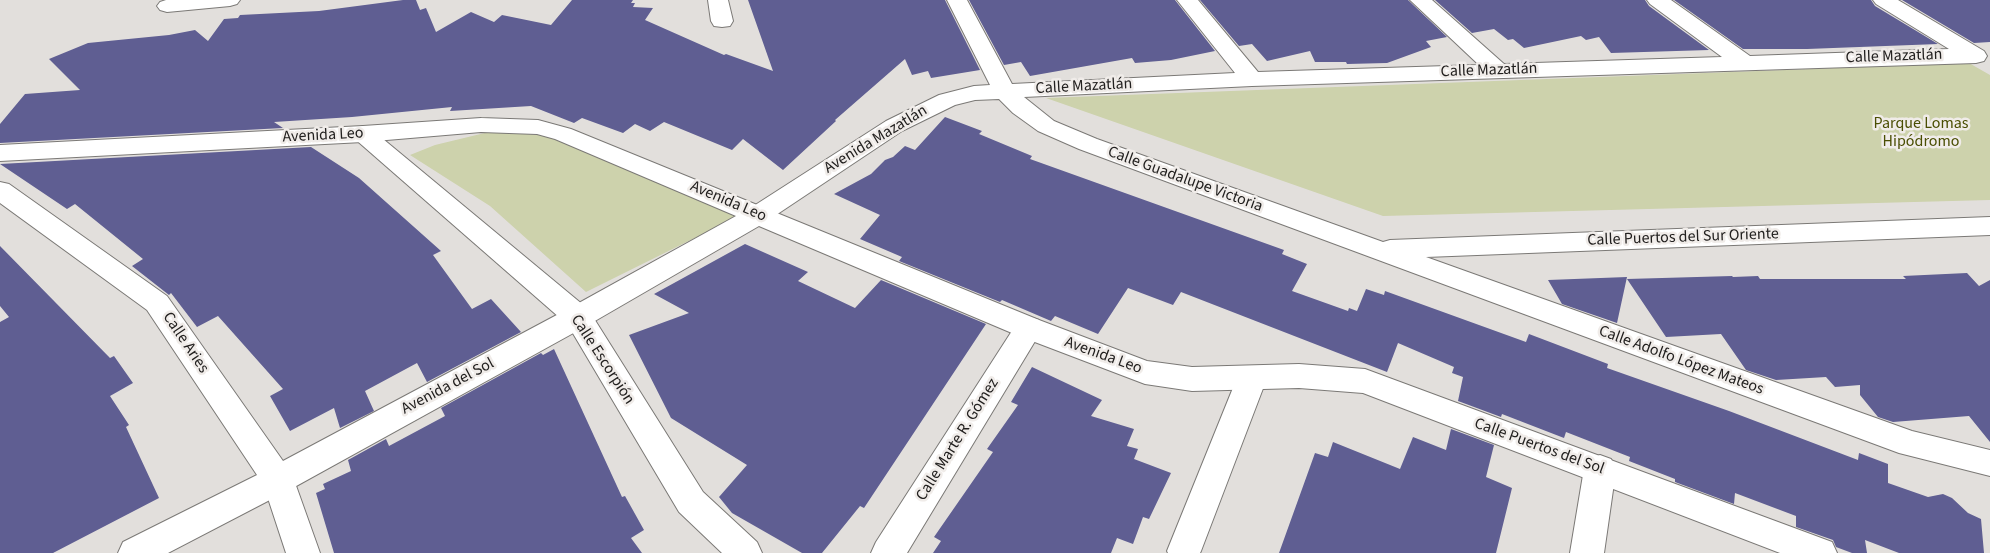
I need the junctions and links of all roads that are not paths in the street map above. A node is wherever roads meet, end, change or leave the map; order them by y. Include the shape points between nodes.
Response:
1 (230, 0) edge
2 (718, 0) edge
3 (957, 0) edge
4 (1187, 0) edge
5 (1420, 0) edge
6 (1658, 0) edge
7 (1883, 0) edge
8 (167, 6) dead end
9 (722, 21) dead end
10 (1982, 60) edge
11 (1744, 62) junction
12 (1498, 70) junction
13 (1252, 79) junction
14 (1004, 91) junction
15 (363, 134) junction
16 (0, 153) edge
17 (0, 190) edge
18 (758, 215) junction
19 (1990, 226) edge
20 (1376, 250) junction
21 (578, 317) junction
22 (1029, 328) junction
23 (1252, 378) junction
24 (1990, 463) edge
25 (1600, 469) junction
26 (278, 480) junction
27 (1184, 551) dead end
28 (135, 553) edge
29 (303, 553) edge
30 (745, 553) edge
31 (888, 553) edge
32 (1587, 553) edge
33 (1820, 553) edge

1 - 8 street
2 - 9 street
3 - 14 street, Calle Guadalupe Victoria
4 - 13 street
5 - 12 street
6 - 11 street
7 - 10 street
10 - 11 street, Calle Mazatlán
11 - 12 street, Calle Mazatlán
12 - 13 street, Calle Mazatlán
13 - 14 street, Calle Mazatlán
14 - 18 street, Avenida Mazatlán via 974,93 923,111 894,126
14 - 20 street, Calle Guadalupe Victoria via 1046,126 1088,144
15 - 16 street, Avenida Leo
15 - 18 street, Avenida Leo via 481,125 538,127 563,134
15 - 21 street, Calle Escorpión
17 - 26 street, Calle Aries via 157,303
18 - 21 street, Avenida del Sol
18 - 22 street, Avenida Leo
19 - 20 street, Calle Puertos del Sur Oriente
20 - 24 street, Calle Adolfo López Mateos via 1910,444
21 - 26 street, Avenida del Sol
21 - 30 street, Calle Escorpión via 690,502
22 - 23 street, Avenida Leo via 1145,372 1192,379
22 - 31 street, Calle Marte R. Gómez
23 - 25 street, Calle Puertos del Sol via 1299,376 1365,381
23 - 27 street
25 - 32 street
25 - 33 street, Calle Puertos del Sol
26 - 28 street, Avenida del Sol
26 - 29 street, Calle Aries

